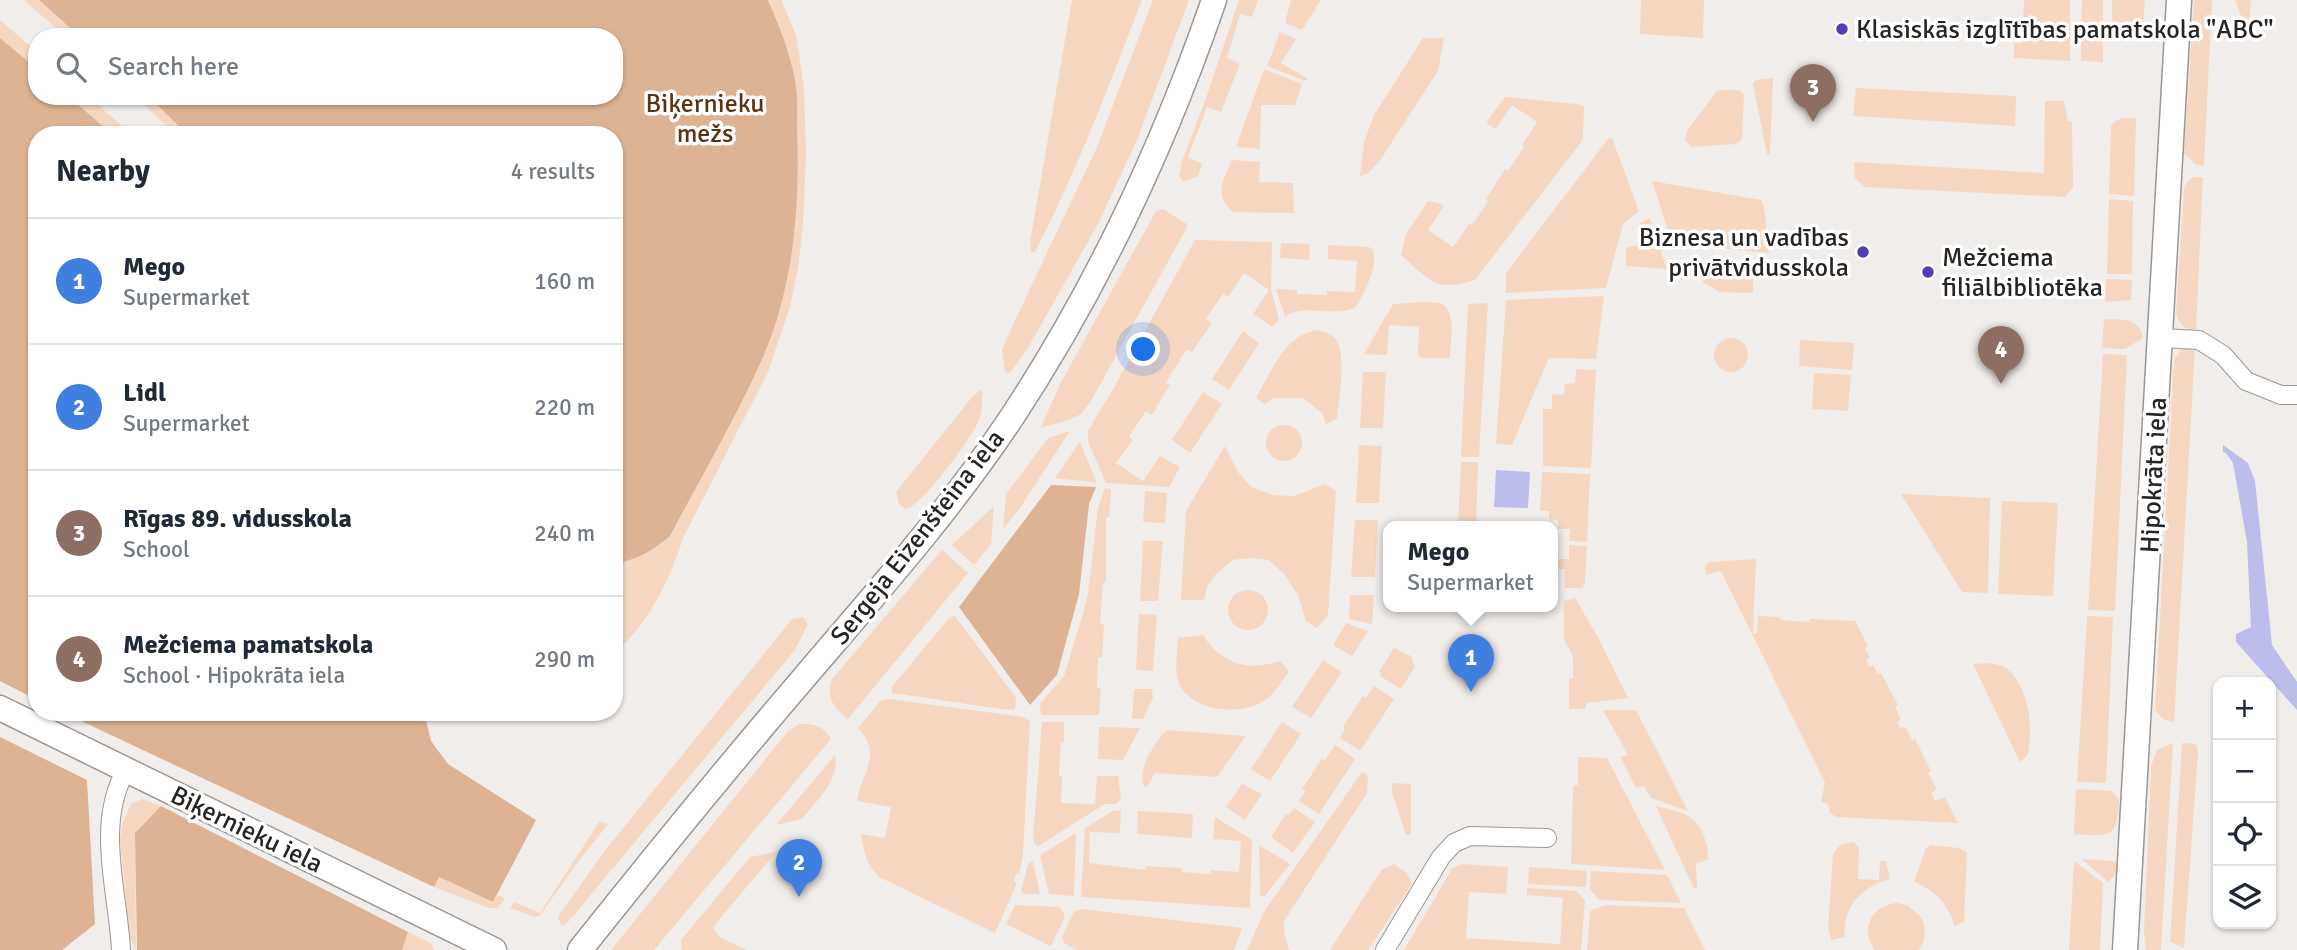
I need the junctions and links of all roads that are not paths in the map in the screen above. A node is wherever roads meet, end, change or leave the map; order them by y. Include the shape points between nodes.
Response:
1 (1214, 0) edge
2 (2179, 0) edge
3 (2161, 338) junction
4 (2297, 395) edge
5 (0, 708) edge
6 (126, 770) junction
7 (1547, 838) dead end
8 (121, 950) edge
9 (494, 950) edge
10 (580, 950) edge
11 (1385, 950) edge
12 (2125, 950) edge

1 - 10 street, Sergeja Eizenšteina iela via 1142,184 1065,331 1009,421 928,532
2 - 3 street, Hipokrāta iela
3 - 4 street via 2199,340 2223,355 2246,381 2281,395
3 - 12 street, Hipokrāta iela
5 - 6 street, Biķernieku iela
6 - 8 street via 113,797 109,830
6 - 9 street, Biķernieku iela
7 - 11 street via 1470,836 1454,843

